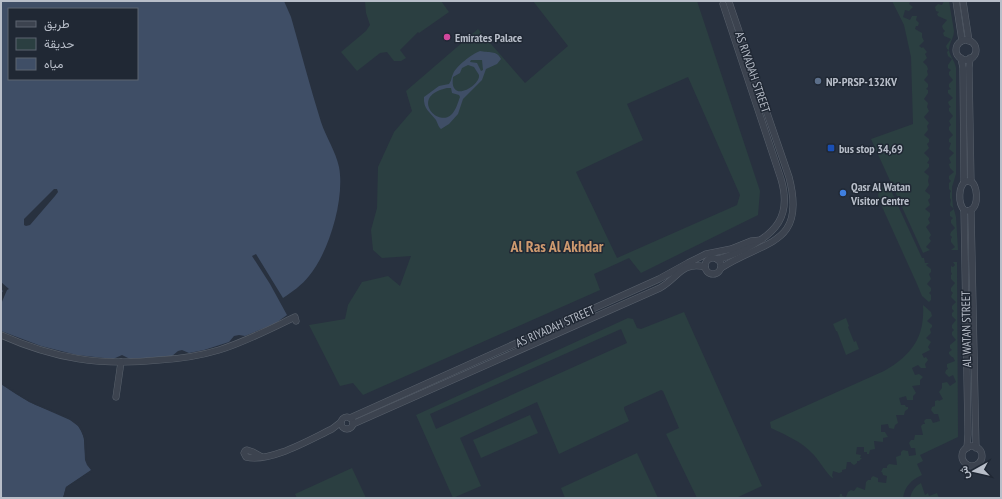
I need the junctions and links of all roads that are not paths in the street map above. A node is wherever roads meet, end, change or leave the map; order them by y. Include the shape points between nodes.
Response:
1 (716, 1) edge
2 (956, 1) edge
3 (963, 1) edge
4 (730, 2) edge
5 (723, 4) junction
6 (962, 41) junction
7 (969, 41) junction
8 (961, 58) junction
9 (970, 58) junction
10 (964, 182) junction
11 (971, 182) junction
12 (968, 210) junction
13 (761, 240) junction
14 (717, 259) junction
15 (705, 267) junction
16 (721, 268) junction
17 (296, 321) dead end
18 (1, 335) edge
19 (121, 362) junction
20 (116, 397) dead end
21 (350, 418) junction
22 (353, 424) junction
23 (342, 425) junction
24 (967, 448) junction
25 (976, 448) junction
26 (262, 457) dead end

1 - 5 street
2 - 6 street
3 - 7 street
4 - 5 street
4 - 16 street, AS RIYADAH STREET via 790,177 794,203 790,222 778,238
5 - 13 street, AS RIYADAH STREET via 785,195 784,211 780,221
6 - 7 street
6 - 8 street via 956,50
7 - 9 street via 975,49
8 - 9 street
8 - 10 street
9 - 11 street
10 - 11 street
10 - 12 street via 960,189 961,204
11 - 12 street via 976,188 976,206
12 - 24 street, AL WATAN STREET
12 - 25 street, AL WATAN STREET
13 - 14 street, AS RIYADAH STREET via 730,256
13 - 21 street, AS RIYADAH STREET via 706,254 659,279
14 - 15 street via 710,259
14 - 16 street
15 - 16 street via 713,274 718,273
15 - 22 street, AS RIYADAH STREET via 687,267 660,288
17 - 19 street via 295,318 244,341 195,356
18 - 19 street via 64,357
19 - 20 street
21 - 22 street
21 - 23 street via 344,418
22 - 23 street via 349,428
23 - 26 street via 271,457
24 - 25 street
24 - 25 street via 963,453 963,459 973,466 981,459 981,453

